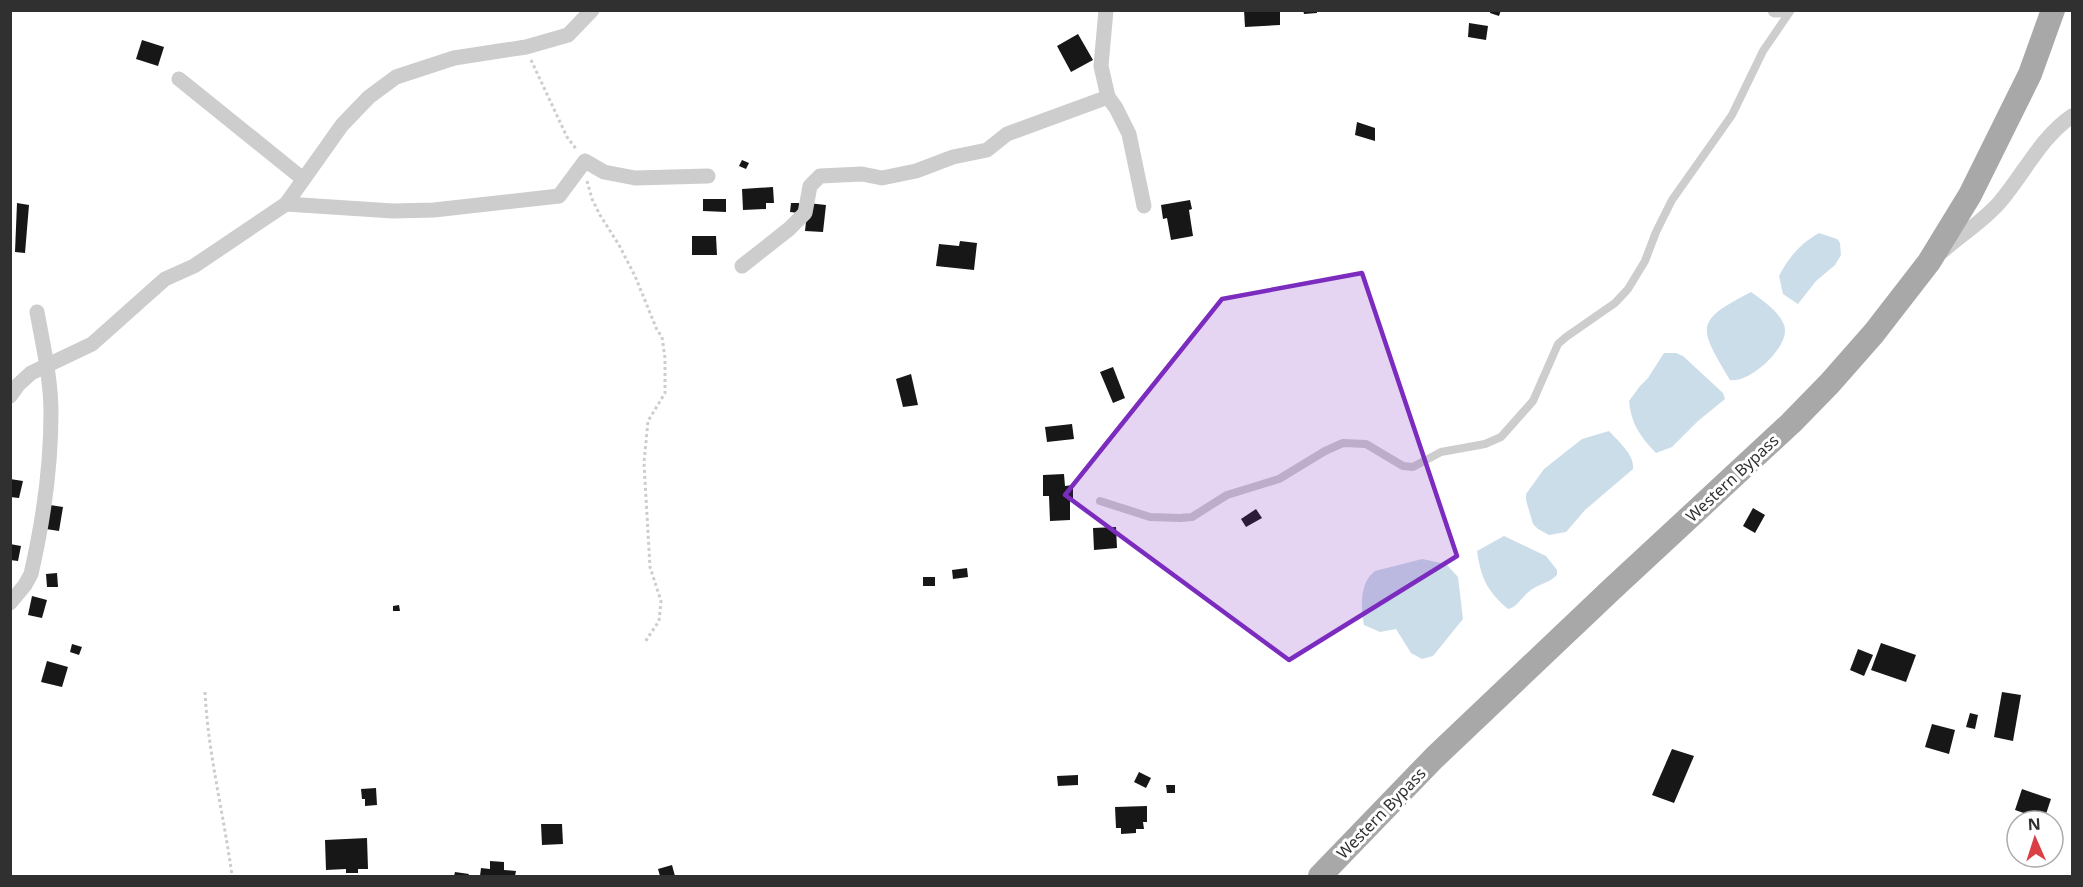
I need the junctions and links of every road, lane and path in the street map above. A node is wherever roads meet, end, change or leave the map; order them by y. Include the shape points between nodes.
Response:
1 (592, 10) edge
2 (1106, 10) edge
3 (1791, 10) edge
4 (2054, 10) edge
5 (525, 47) junction
6 (179, 79) dead end
7 (1108, 98) junction
8 (2073, 116) edge
9 (585, 161) junction
10 (708, 176) dead end
11 (303, 179) junction
12 (286, 204) junction
13 (1144, 206) dead end
14 (1929, 262) junction
15 (742, 266) dead end
16 (37, 312) dead end
17 (47, 366) junction
18 (10, 396) edge
19 (1100, 501) dead end
20 (10, 603) edge
21 (645, 642) dead end
22 (205, 692) dead end
23 (232, 876) edge
24 (1320, 876) edge

1 - 5 street via 568,35
2 - 7 street via 1101,66
3 - 19 lane via 1763,51 1732,115 1672,200 1628,289 1558,344 1533,401 1501,437 1441,452 1413,467 1403,466 1366,444 1343,443 1279,479 1227,495 1192,517 1150,517
4 - 14 main road, Western Bypass via 2030,75 1970,195
5 - 9 path via 567,137
5 - 11 street via 454,58 396,77 342,124
6 - 11 street
7 - 13 street via 1129,134
7 - 15 street via 1007,134 987,150 916,171 882,178 862,174 820,176 810,186 805,213
8 - 14 street via 2060,124 2033,154 1998,203
9 - 10 street via 604,171 635,178
9 - 12 street via 559,196 434,210
9 - 21 path via 592,199 635,276 662,337 665,358 665,393 648,421 644,463 650,567 661,601 659,621
11 - 12 street
12 - 17 street via 194,266 165,279 92,344
14 - 24 main road, Western Bypass via 1874,333 1791,423 1434,758
16 - 17 street
17 - 18 street via 31,373
17 - 20 street via 51,413 44,507 31,574
22 - 23 path via 207,730

